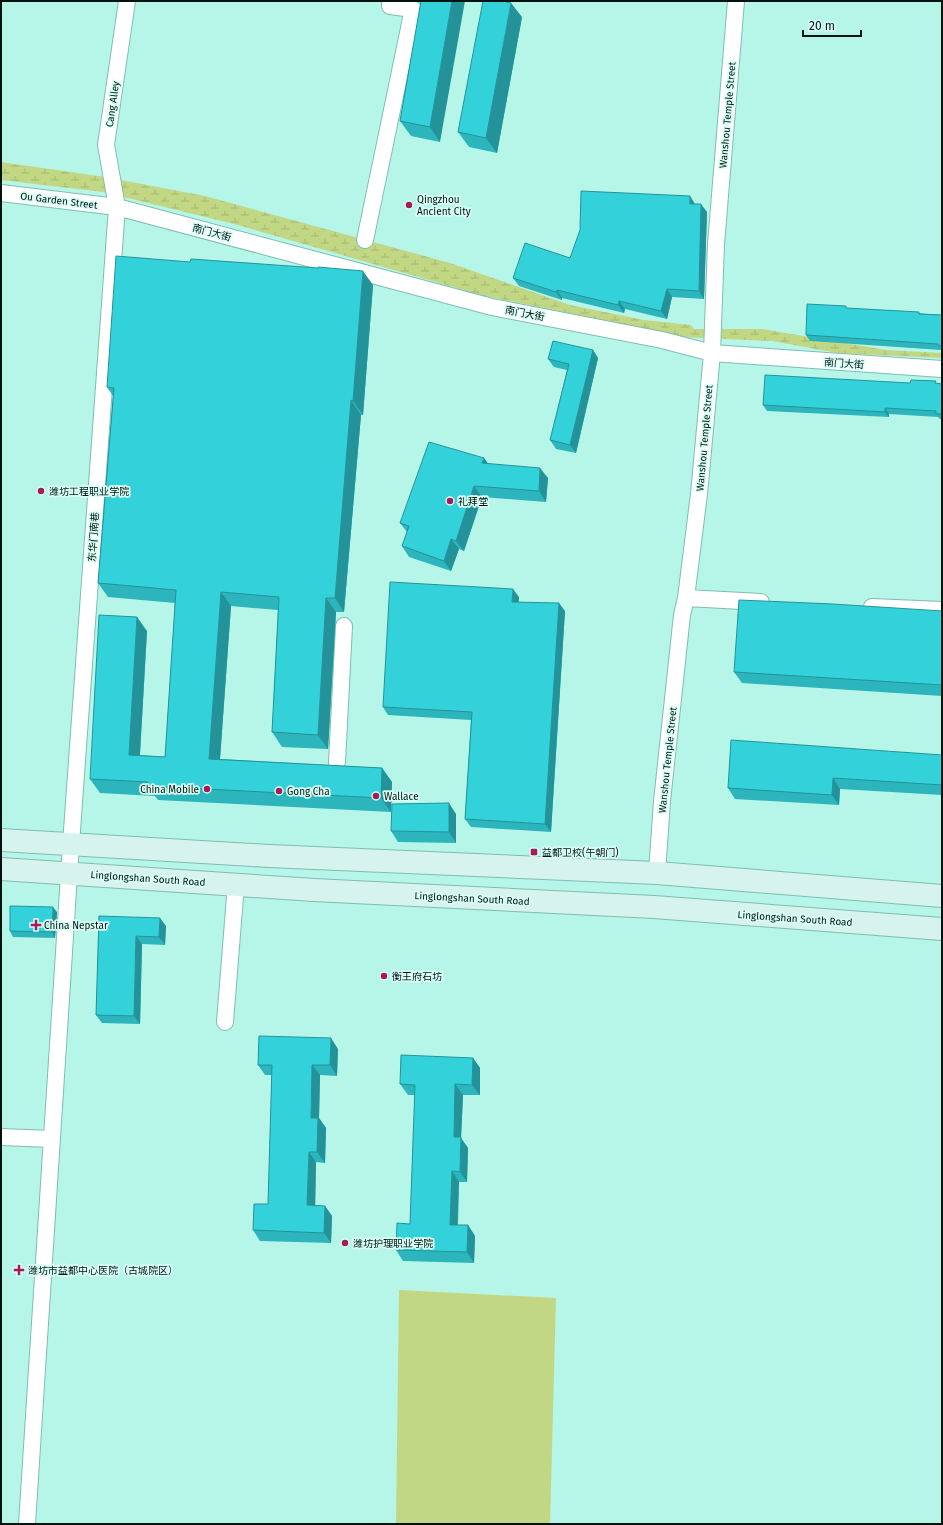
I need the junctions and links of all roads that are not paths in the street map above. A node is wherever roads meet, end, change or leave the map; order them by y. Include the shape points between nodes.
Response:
1 (127, 1) edge
2 (390, 1) edge
3 (736, 1) edge
4 (1, 192) edge
5 (117, 207) junction
6 (365, 240) dead end
7 (712, 353) junction
8 (942, 369) edge
9 (686, 598) junction
10 (779, 602) edge
11 (857, 606) edge
12 (942, 610) edge
13 (344, 626) dead end
14 (337, 762) dead end
15 (1, 840) edge
16 (71, 844) junction
17 (1, 869) edge
18 (69, 873) junction
19 (656, 873) junction
20 (236, 884) junction
21 (942, 896) edge
22 (942, 929) edge
23 (226, 1022) dead end
24 (1, 1137) edge
25 (52, 1139) junction
26 (27, 1524) edge

1 - 5 street, Cang Alley via 106,146
2 - 6 street via 390,6 413,9
3 - 7 street, Wanshou Temple Street via 716,244
4 - 5 street, Ou Garden Street
5 - 7 street, 南门大街 via 492,307 662,340
5 - 16 street, 东华门南巷
7 - 8 street, 南门大街
7 - 9 street, Wanshou Temple Street
9 - 10 street
9 - 19 street, Wanshou Temple Street via 682,616
11 - 12 street
13 - 14 street
15 - 16 main road
16 - 18 street, 东华门南巷
16 - 19 main road
17 - 18 main road, Linglongshan South Road
18 - 20 main road, Linglongshan South Road
18 - 25 street, 东华门南巷
19 - 21 main road
20 - 22 main road, Linglongshan South Road via 654,907
20 - 23 street
24 - 25 street
25 - 26 street, 东华门南巷

